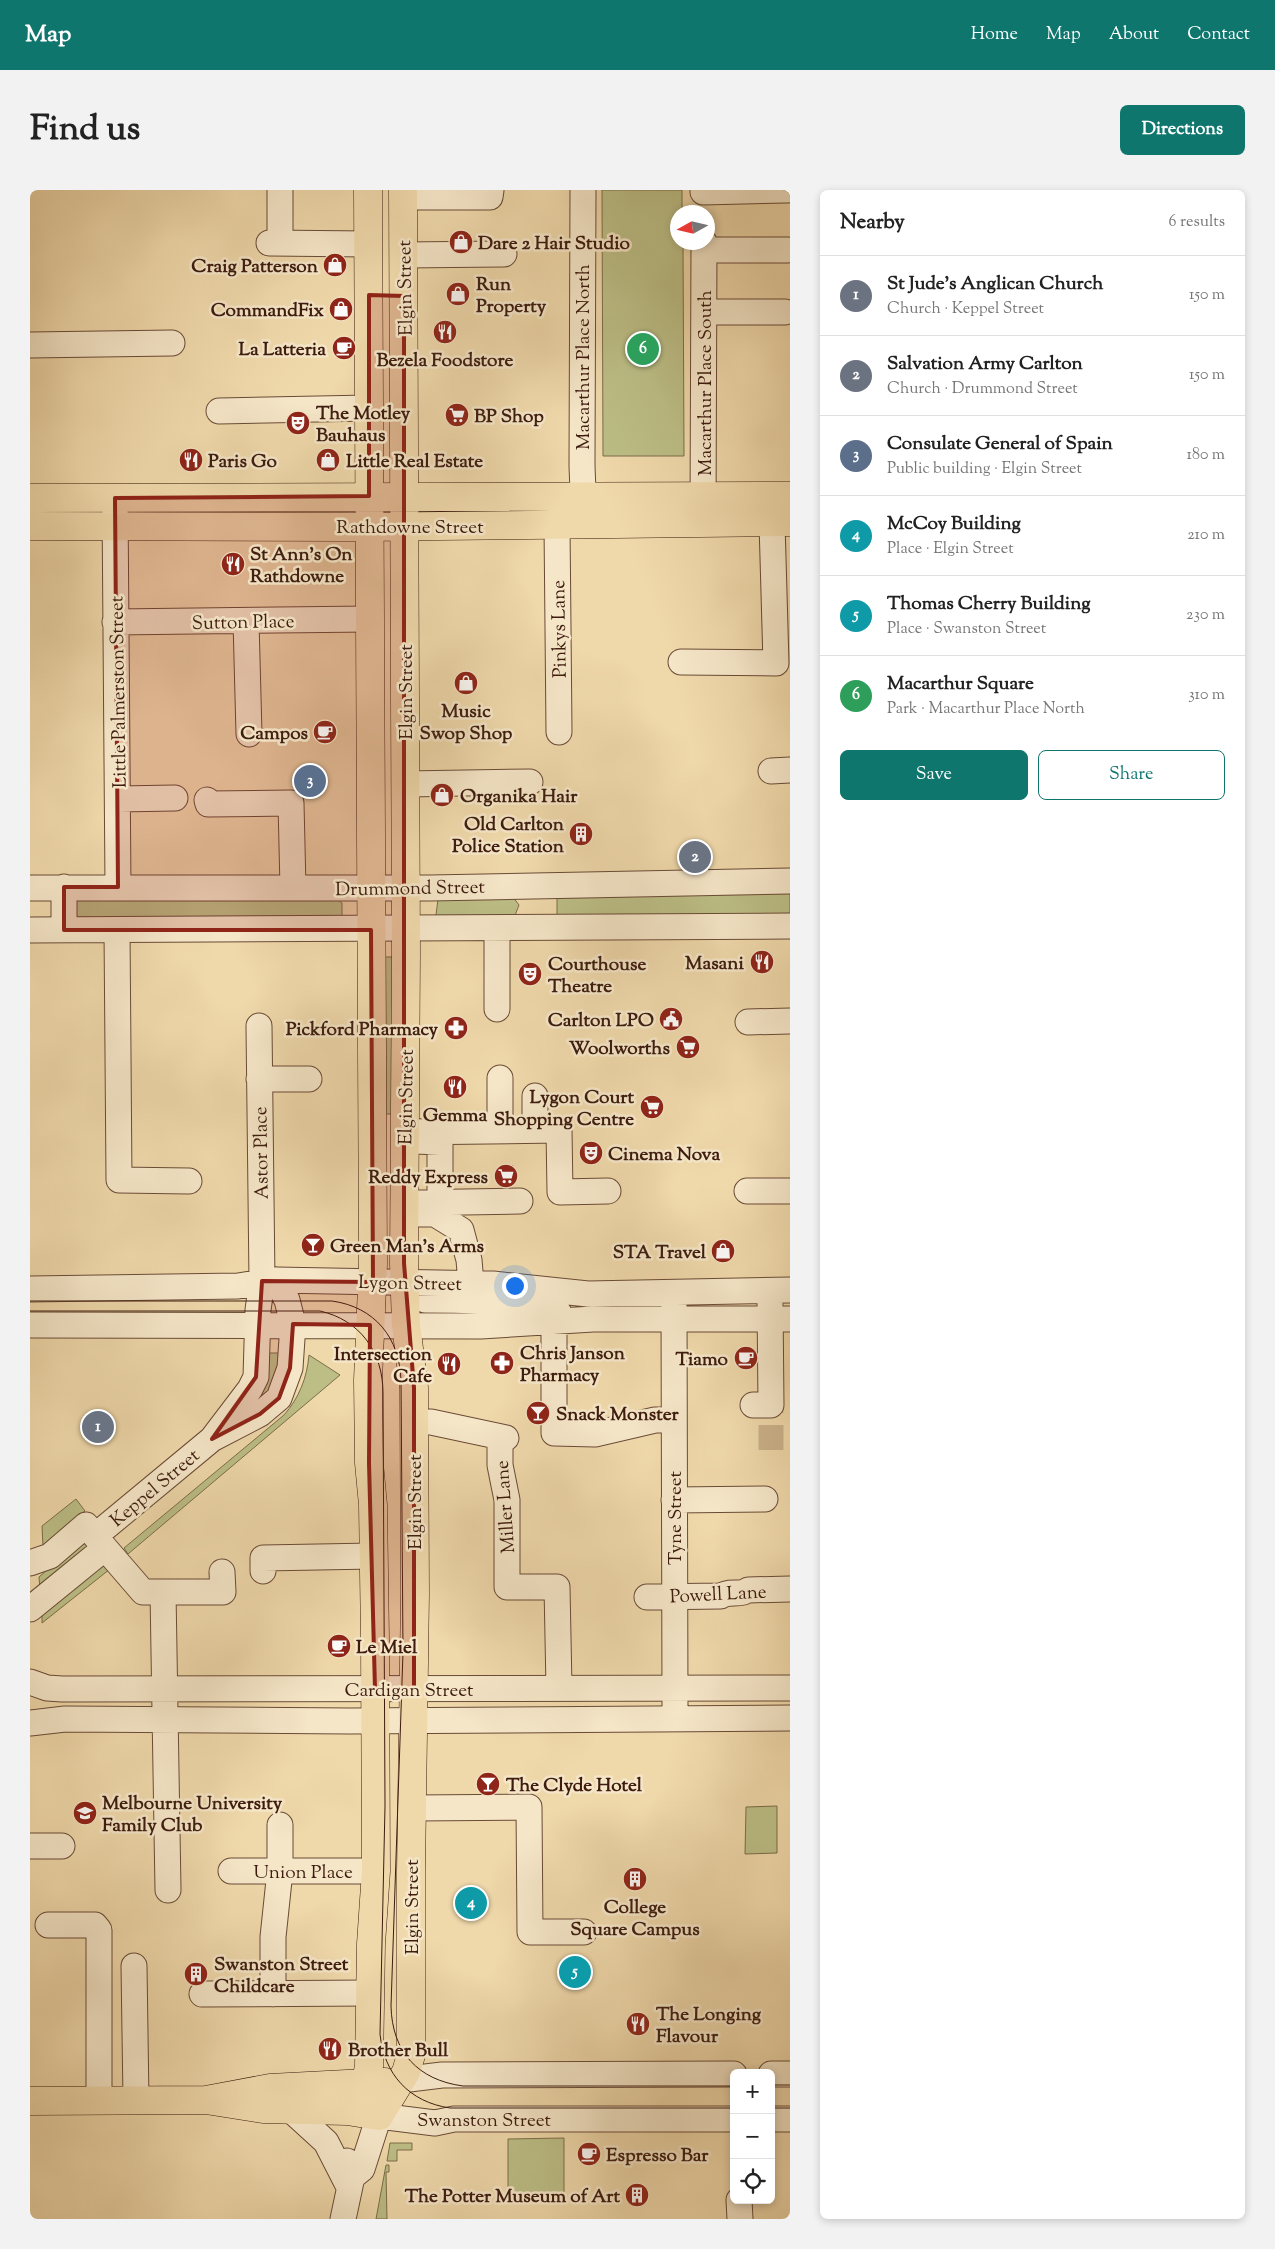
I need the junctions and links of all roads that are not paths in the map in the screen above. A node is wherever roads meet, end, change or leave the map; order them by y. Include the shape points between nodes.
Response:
1 (280, 190) edge
2 (368, 190) edge
3 (491, 190) edge
4 (583, 190) edge
5 (787, 190) edge
6 (403, 194) edge
7 (703, 198) edge
8 (368, 244) junction
9 (715, 247) edge
10 (704, 250) edge
11 (788, 250) dead end
12 (504, 254) dead end
13 (403, 255) junction
14 (369, 295) junction
15 (404, 296) junction
16 (704, 312) junction
17 (785, 312) dead end
18 (172, 343) dead end
19 (30, 345) edge
20 (369, 408) junction
21 (219, 411) dead end
22 (370, 496) junction
23 (405, 496) junction
24 (584, 496) junction
25 (790, 496) edge
26 (30, 498) edge
27 (115, 498) junction
28 (703, 509) junction
29 (781, 522) edge
30 (584, 524) junction
31 (557, 525) junction
32 (30, 526) edge
33 (115, 526) junction
34 (405, 526) junction
35 (370, 527) junction
36 (246, 620) junction
37 (115, 622) junction
38 (370, 629) junction
39 (405, 638) junction
40 (681, 662) dead end
41 (370, 682) junction
42 (405, 682) junction
43 (559, 732) dead end
44 (249, 734) dead end
45 (530, 782) dead end
46 (405, 784) junction
47 (371, 785) junction
48 (175, 798) dead end
49 (118, 799) junction
50 (208, 800) dead end
51 (790, 881) edge
52 (538, 885) junction
53 (64, 887) junction
54 (118, 887) junction
55 (30, 888) edge
56 (292, 888) junction
57 (371, 888) junction
58 (406, 888) junction
59 (790, 926) edge
60 (497, 928) junction
61 (539, 928) junction
62 (406, 929) junction
63 (30, 930) edge
64 (64, 930) junction
65 (117, 930) junction
66 (371, 930) junction
67 (497, 1009) dead end
68 (790, 1021) edge
69 (748, 1022) dead end
70 (259, 1026) dead end
71 (500, 1078) dead end
72 (259, 1079) junction
73 (309, 1079) dead end
74 (535, 1096) dead end
75 (535, 1130) junction
76 (372, 1131) junction
77 (500, 1131) junction
78 (405, 1136) junction
79 (190, 1181) dead end
80 (747, 1191) dead end
81 (790, 1191) edge
82 (608, 1192) dead end
83 (520, 1201) dead end
84 (404, 1208) junction
85 (438, 1211) junction
86 (470, 1271) junction
87 (269, 1281) junction
88 (30, 1289) edge
89 (372, 1290) junction
90 (780, 1290) edge
91 (674, 1292) junction
92 (405, 1302) junction
93 (674, 1319) junction
94 (780, 1319) edge
95 (593, 1320) junction
96 (554, 1321) junction
97 (257, 1324) junction
98 (293, 1324) junction
99 (370, 1325) junction
100 (30, 1326) edge
101 (753, 1405) dead end
102 (674, 1420) junction
103 (414, 1422) junction
104 (212, 1438) junction
105 (765, 1498) dead end
106 (674, 1500) junction
107 (100, 1542) junction
108 (373, 1556) junction
109 (30, 1563) edge
110 (263, 1571) dead end
111 (222, 1572) dead end
112 (790, 1589) edge
113 (163, 1592) junction
114 (674, 1596) junction
115 (647, 1597) dead end
116 (30, 1609) edge
117 (30, 1682) edge
118 (559, 1688) junction
119 (790, 1688) edge
120 (164, 1689) junction
121 (675, 1689) junction
122 (30, 1690) edge
123 (375, 1690) junction
124 (414, 1690) junction
125 (30, 1707) edge
126 (675, 1718) junction
127 (790, 1718) edge
128 (414, 1720) junction
129 (165, 1721) junction
130 (375, 1721) junction
131 (30, 1723) edge
132 (413, 1808) junction
133 (280, 1825) dead end
134 (30, 1846) edge
135 (62, 1846) dead end
136 (231, 1871) dead end
137 (280, 1871) junction
138 (376, 1871) junction
139 (168, 1890) dead end
140 (48, 1925) dead end
141 (584, 1932) dead end
142 (134, 1966) dead end
143 (370, 1993) junction
144 (202, 1994) dead end
145 (273, 1994) junction
146 (730, 2074) edge
147 (775, 2074) edge
148 (790, 2074) edge
149 (401, 2080) junction
150 (367, 2084) junction
151 (99, 2100) junction
152 (136, 2100) junction
153 (206, 2100) junction
154 (30, 2101) edge
155 (291, 2110) junction
156 (370, 2114) junction
157 (730, 2119) edge
158 (775, 2119) edge
159 (790, 2119) edge
160 (351, 2182) junction
161 (740, 2204) edge
162 (343, 2219) edge
163 (740, 2219) edge

1 - 8 street via 274,243
2 - 8 main road, Elgin Street
3 - 6 street via 490,197
4 - 24 street, Macarthur Place North
5 - 7 street
6 - 13 main road, Elgin Street
8 - 14 main road, Elgin Street
9 - 11 street
10 - 16 street, Macarthur Place South
12 - 13 street
13 - 15 main road, Elgin Street
14 - 15 main road
14 - 20 main road, Elgin Street
15 - 23 main road, Elgin Street
16 - 17 street
16 - 28 street, Macarthur Place South
18 - 19 street
20 - 21 street
20 - 22 main road, Elgin Street
22 - 23 main road, Rathdowne Street
22 - 27 main road, Rathdowne Street
22 - 35 main road, Elgin Street
23 - 24 main road, Rathdowne Street
23 - 34 main road, Elgin Street
24 - 28 main road, Rathdowne Street
24 - 30 street, Macarthur Place North
25 - 28 main road, Rathdowne Street
26 - 27 main road, Rathdowne Street
27 - 33 street, Little Palmerston Street
28 - 29 main road, Rathdowne Street
28 - 30 main road, Rathdowne Street
29 - 40 street via 776,664
30 - 31 main road, Rathdowne Street
31 - 34 main road, Rathdowne Street
31 - 43 street, Pinkys Lane
32 - 33 main road, Rathdowne Street
33 - 35 main road, Rathdowne Street
33 - 37 street, Little Palmerston Street
34 - 35 main road, Rathdowne Street
34 - 39 main road, Elgin Street
35 - 38 main road, Elgin Street
36 - 37 street, Sutton Place
36 - 38 street, Sutton Place
36 - 44 street
37 - 49 street, Little Palmerston Street
38 - 39 main road
38 - 41 main road, Elgin Street
39 - 42 main road, Elgin Street
41 - 42 main road
41 - 47 main road, Elgin Street
42 - 46 main road, Elgin Street
45 - 46 street
46 - 47 main road
46 - 58 main road, Elgin Street
47 - 57 main road, Elgin Street
48 - 49 street
49 - 54 street, Little Palmerston Street
50 - 56 street via 208,804 291,803
51 - 52 street, Drummond Street
52 - 58 street, Drummond Street
52 - 61 street
53 - 54 street, Drummond Street
53 - 55 street, Drummond Street
53 - 64 street
54 - 56 street, Drummond Street
56 - 57 street, Drummond Street
57 - 58 street, Drummond Street
57 - 66 main road, Elgin Street
58 - 62 main road, Elgin Street
59 - 61 street
60 - 61 street
60 - 62 street
60 - 67 street
62 - 66 street
62 - 78 main road, Elgin Street
63 - 64 street
64 - 65 street
65 - 66 street
65 - 79 street via 119,1180
66 - 76 main road, Elgin Street
68 - 69 street
70 - 72 street, Astor Place
71 - 77 street
72 - 73 street
72 - 87 street, Astor Place
74 - 75 street
75 - 77 street
75 - 82 street via 559,1130 560,1192
76 - 78 main road
76 - 89 main road, Elgin Street
77 - 78 street
78 - 84 main road, Elgin Street
78 - 85 street via 440,1142
80 - 81 street
83 - 85 street
84 - 85 street
84 - 92 main road, Elgin Street
85 - 86 street via 461,1230
86 - 91 street, Lygon Street via 513,1285 571,1293
86 - 92 street, Lygon Street
87 - 88 street, Lygon Street via 231,1286
87 - 89 street, Lygon Street
87 - 97 street, Keppel Street
87 - 98 street, Keppel Street via 288,1300
89 - 92 street, Lygon Street
89 - 99 main road, Elgin Street
90 - 91 street, Lygon Street
90 - 94 street
91 - 93 street, Tyne Street
92 - 95 street via 499,1301
92 - 96 street, Lygon Street via 481,1326
92 - 99 street, Lygon Street
92 - 103 main road, Elgin Street via 413,1375
93 - 94 street, Lygon Street
93 - 95 street, Lygon Street
93 - 102 street, Tyne Street
94 - 101 street via 770,1405
95 - 96 street, Lygon Street
96 - 102 street via 554,1433 595,1434 655,1420
97 - 98 street, Lygon Street
97 - 100 street, Lygon Street
97 - 104 street, Keppel Street via 257,1373 254,1381
98 - 99 street, Lygon Street
98 - 104 street, Keppel Street via 290,1368 279,1398 260,1414
99 - 108 main road, Elgin Street via 369,1463
102 - 106 street, Tyne Street
103 - 118 street, Miller Lane via 431,1422 503,1437 500,1465 507,1500 507,1587 557,1587
103 - 124 main road, Elgin Street
104 - 107 street, Keppel Street
105 - 106 street
106 - 114 street, Tyne Street
107 - 109 street, Keppel Street via 86,1525 50,1556
107 - 113 street via 143,1592
107 - 116 street, Keppel Street
108 - 110 street via 263,1558
108 - 123 main road, Elgin Street
111 - 113 street via 223,1592
112 - 114 street, Powell Lane via 748,1590 721,1596
113 - 120 street
114 - 115 street, Powell Lane
114 - 121 street, Tyne Street
117 - 120 street, Cardigan Street via 56,1689
118 - 121 street, Cardigan Street
118 - 124 street, Cardigan Street
119 - 121 street, Cardigan Street
120 - 123 street, Cardigan Street
120 - 129 street
121 - 126 street, Tyne Street
122 - 125 street
123 - 124 street, Cardigan Street
123 - 130 main road, Elgin Street
124 - 128 main road, Elgin Street
126 - 127 street, Cardigan Street
126 - 128 street, Cardigan Street
128 - 130 street, Cardigan Street
128 - 132 main road, Elgin Street
129 - 130 street, Cardigan Street
129 - 131 street, Cardigan Street
129 - 139 street
130 - 138 main road, Elgin Street
132 - 141 street via 529,1807 530,1932
132 - 149 main road, Elgin Street via 411,2054
133 - 137 street
134 - 135 street
136 - 137 street, Union Place
137 - 138 street, Union Place
137 - 145 street via 273,1937
138 - 143 main road, Elgin Street
140 - 151 street via 95,1925 99,1930
142 - 152 street
143 - 145 street
143 - 150 main road, Elgin Street
144 - 145 street
146 - 149 street, Swanston Street via 442,2075
147 - 148 street
149 - 150 main road, Swanston Street
149 - 156 main road, Elgin Street
150 - 153 main road, Swanston Street via 270,2088
150 - 156 main road, Elgin Street
151 - 152 main road, Swanston Street
151 - 154 main road, Swanston Street
152 - 153 main road, Swanston Street
153 - 155 main road, Swanston Street
155 - 156 main road, Swanston Street
155 - 160 street via 326,2142
156 - 157 street, Swanston Street via 435,2123 454,2119
156 - 160 street via 347,2163
158 - 159 street
160 - 162 street
161 - 163 street

